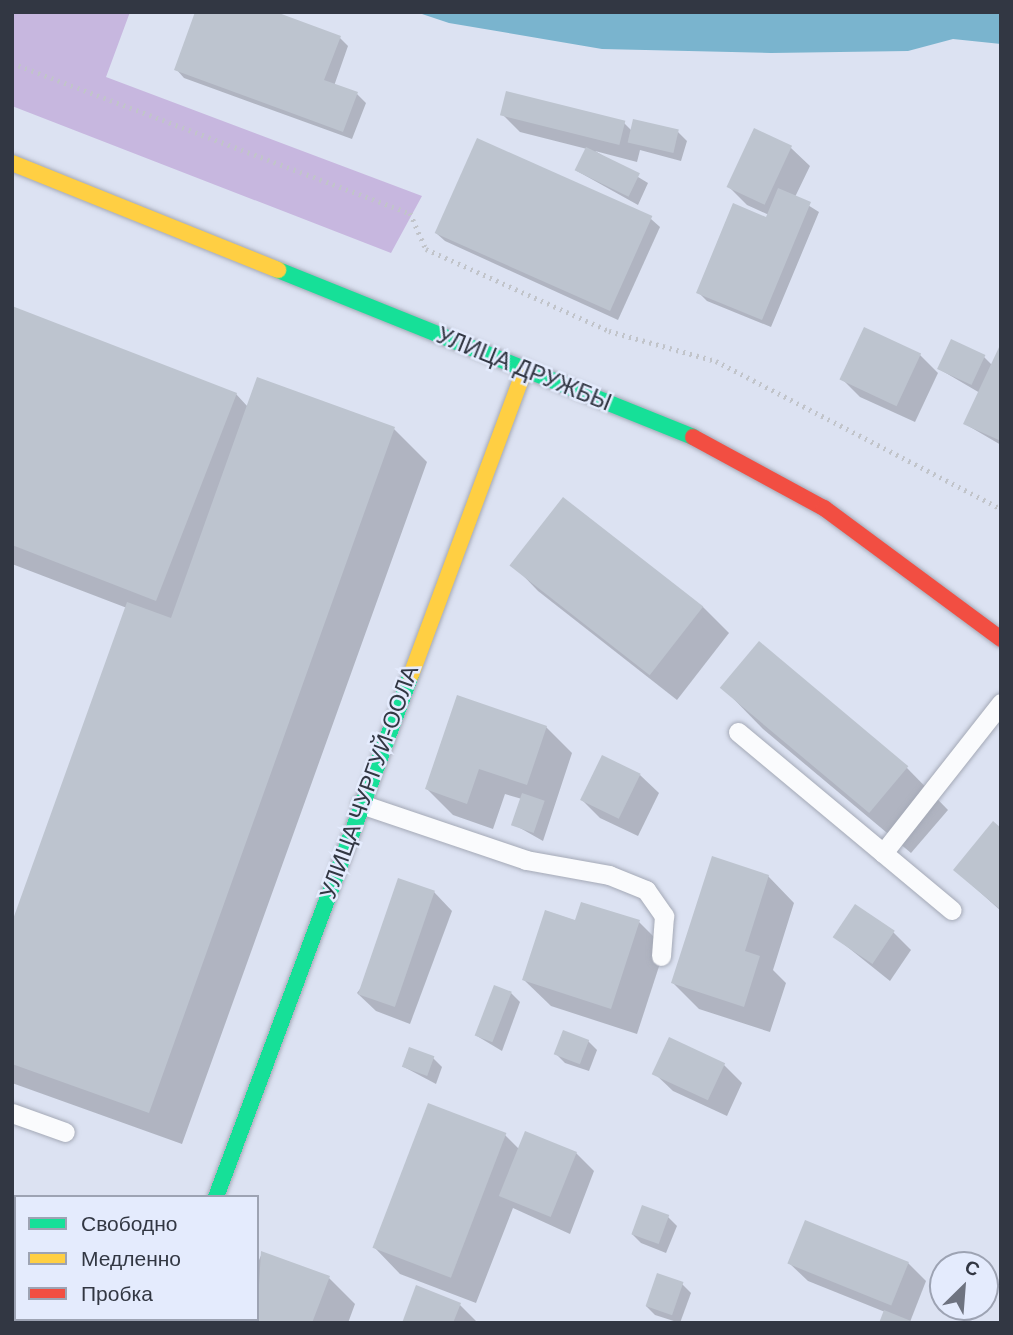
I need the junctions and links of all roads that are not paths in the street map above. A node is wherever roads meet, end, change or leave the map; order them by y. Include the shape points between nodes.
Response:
1 (12, 163) edge
2 (525, 369) junction
3 (1001, 639) edge
4 (1001, 703) edge
5 (738, 732) dead end
6 (361, 804) junction
7 (883, 853) junction
8 (952, 910) dead end
9 (661, 956) dead end
10 (12, 1113) edge
11 (65, 1132) dead end
12 (217, 1195) edge

1 - 2 main road, УЛИЦА ДРУЖБЫ
2 - 3 main road, УЛИЦА ДРУЖБЫ via 698,439 763,472 824,508
2 - 6 main road, УЛИЦА ЧУРГУЙ-ООЛА
4 - 7 lane
5 - 7 lane
6 - 9 lane via 526,860 609,875 646,890 664,916
6 - 12 main road, УЛИЦА ЧУРГУЙ-ООЛА
7 - 8 lane
10 - 11 lane

